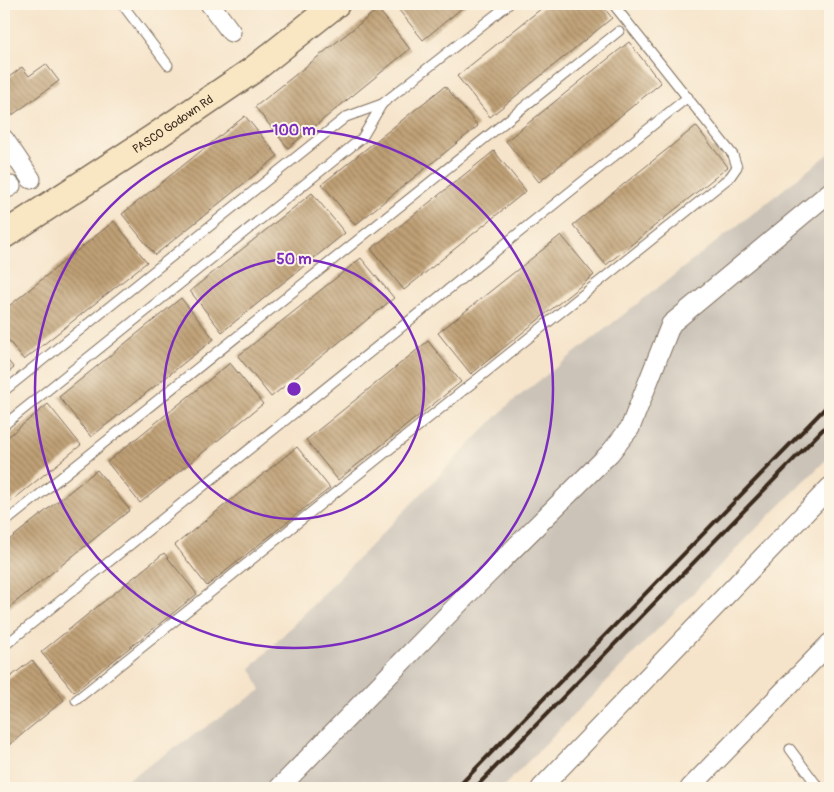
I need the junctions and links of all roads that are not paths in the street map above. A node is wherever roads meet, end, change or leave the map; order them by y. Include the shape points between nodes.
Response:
1 (122, 4) edge
2 (210, 4) edge
3 (336, 4) edge
4 (509, 4) edge
5 (613, 4) edge
6 (619, 31) dead end
7 (231, 32) dead end
8 (168, 65) dead end
9 (688, 97) junction
10 (382, 104) junction
11 (4, 139) edge
12 (31, 179) dead end
13 (830, 192) edge
14 (4, 235) edge
15 (4, 391) edge
16 (4, 425) edge
17 (830, 487) edge
18 (4, 523) edge
19 (830, 643) edge
20 (4, 646) edge
21 (76, 700) dead end
22 (790, 749) dead end
23 (279, 788) edge
24 (541, 788) edge
25 (690, 788) edge
26 (819, 788) edge

1 - 8 lane
2 - 7 street
3 - 14 street, PASCO Godown Rd via 253,70
4 - 10 lane
5 - 9 lane
6 - 18 lane
9 - 20 lane
9 - 21 lane via 733,155 737,167 730,176
10 - 15 lane via 346,117
10 - 16 lane via 362,138
11 - 12 street
13 - 23 street via 671,324 630,428 610,453
17 - 24 street
19 - 25 street
22 - 26 lane

